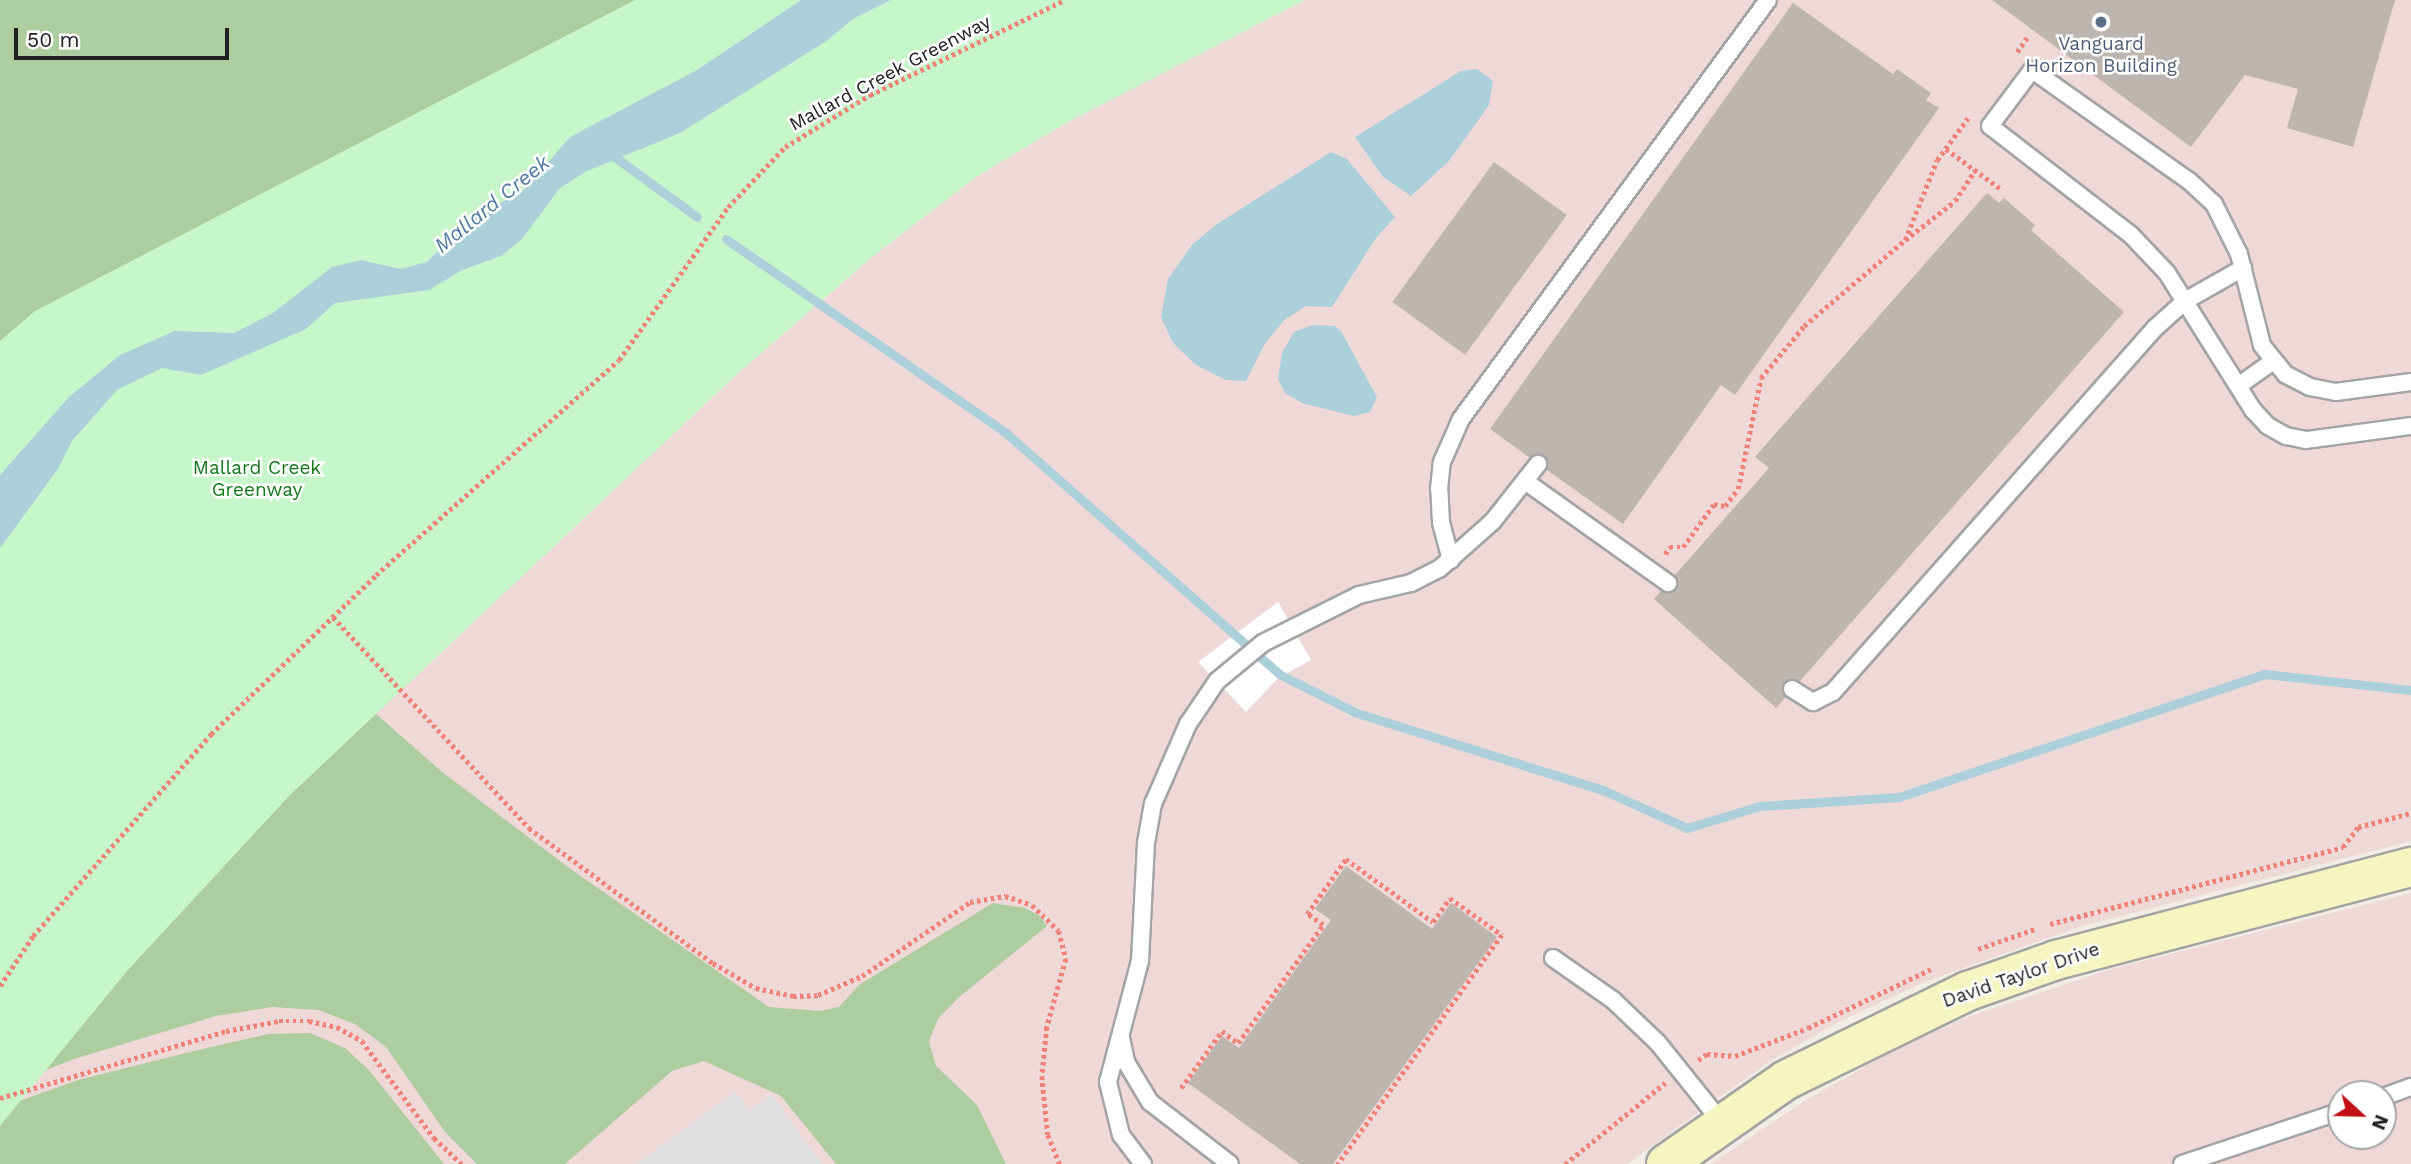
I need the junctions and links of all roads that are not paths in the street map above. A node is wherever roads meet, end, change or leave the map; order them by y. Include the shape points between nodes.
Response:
1 (1768, 0) edge
2 (2243, 268) junction
3 (2185, 301) junction
4 (2272, 362) junction
5 (2411, 382) edge
6 (2238, 386) junction
7 (2411, 426) edge
8 (1538, 464) dead end
9 (1525, 481) junction
10 (1451, 560) junction
11 (1668, 583) dead end
12 (1793, 690) dead end
13 (2411, 867) edge
14 (1553, 958) dead end
15 (1120, 1035) junction
16 (2327, 1116) edge
17 (1722, 1122) junction
18 (1143, 1164) edge
19 (1230, 1164) edge
20 (1666, 1164) edge
21 (2182, 1164) edge

1 - 10 lane via 1461,419 1442,461 1439,489 1441,522
2 - 3 lane
2 - 3 lane via 2214,204 2189,181 2032,70 1990,126 2131,235 2167,273
2 - 4 lane via 2256,326
3 - 6 lane
3 - 12 lane via 2154,329 1833,692 1813,702
4 - 5 lane via 2310,387 2336,392
4 - 6 lane
6 - 7 lane via 2260,418 2286,436 2306,440
8 - 9 lane
9 - 10 lane via 1493,521
9 - 11 lane
10 - 15 lane via 1411,583 1359,595 1292,626 1262,643 1217,681 1170,758 1153,804 1146,843 1140,961
13 - 17 street, David Taylor Drive via 2094,949 2001,978 1848,1046
14 - 17 lane via 1613,1000 1658,1043
15 - 18 lane via 1108,1082 1111,1106 1121,1135
15 - 19 lane via 1126,1062 1150,1102
16 - 21 lane
17 - 20 street, David Taylor Drive

